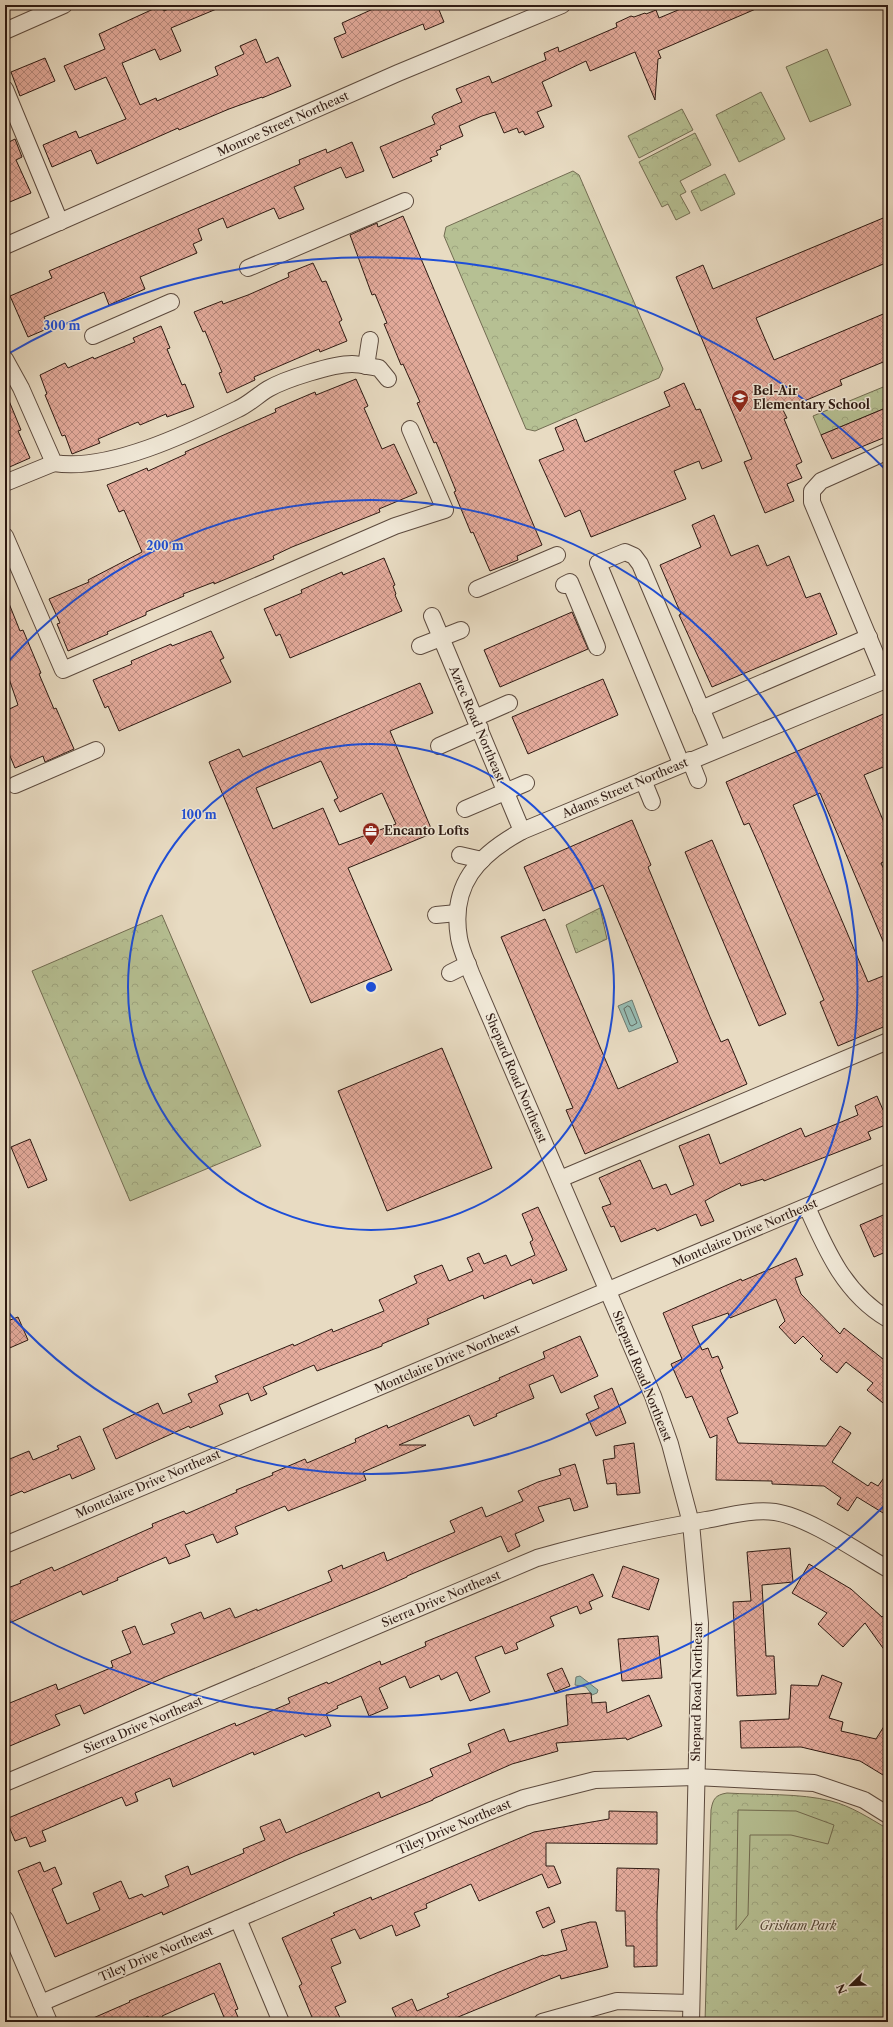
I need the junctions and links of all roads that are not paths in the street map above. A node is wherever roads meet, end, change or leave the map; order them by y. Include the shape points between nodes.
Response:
1 (64, 5) edge
2 (562, 5) edge
3 (5, 31) edge
4 (5, 89) edge
5 (405, 201) dead end
6 (60, 222) junction
7 (5, 246) edge
8 (248, 268) dead end
9 (171, 302) dead end
10 (93, 336) dead end
11 (370, 340) dead end
12 (6, 362) edge
13 (366, 366) junction
14 (388, 378) dead end
15 (410, 429) dead end
16 (888, 451) edge
17 (54, 463) junction
18 (5, 484) edge
19 (5, 536) edge
20 (557, 555) dead end
21 (564, 585) dead end
22 (477, 589) dead end
23 (432, 616) dead end
24 (461, 630) dead end
25 (869, 637) junction
26 (441, 638) junction
27 (420, 646) dead end
28 (597, 646) dead end
29 (887, 679) edge
30 (509, 703) dead end
31 (701, 709) junction
32 (477, 723) junction
33 (439, 746) dead end
34 (718, 748) junction
35 (96, 750) dead end
36 (686, 762) junction
37 (643, 780) junction
38 (698, 780) dead end
39 (526, 783) dead end
40 (15, 785) dead end
41 (506, 792) junction
42 (652, 802) dead end
43 (465, 809) dead end
44 (522, 831) junction
45 (460, 854) dead end
46 (482, 860) junction
47 (457, 913) junction
48 (436, 915) dead end
49 (470, 969) junction
50 (450, 972) dead end
51 (888, 1041) edge
52 (888, 1172) edge
53 (560, 1179) junction
54 (807, 1207) junction
55 (608, 1291) junction
56 (888, 1319) edge
57 (691, 1523) junction
58 (5, 1545) edge
59 (888, 1569) edge
60 (695, 1777) junction
61 (5, 1783) edge
62 (888, 1815) edge
63 (5, 1919) edge
64 (238, 1919) junction
65 (41, 2003) junction
66 (692, 2003) junction
67 (49, 2022) edge
68 (281, 2022) edge
69 (542, 2022) edge
70 (691, 2022) edge

1 - 3 street
2 - 6 street, Monroe Street Northeast via 391,76
4 - 6 street
5 - 8 street
6 - 7 street, Monroe Street Northeast
9 - 10 street
11 - 13 street
12 - 17 street via 22,388
13 - 14 street via 379,368
13 - 17 street via 352,364 321,370 269,388 239,409 127,456 84,464
15 - 19 street via 445,510 395,526 63,670
16 - 25 street via 820,481 812,491 812,502
17 - 18 street
20 - 22 street
21 - 28 street via 570,582
23 - 26 street, Aztec Road Northeast
24 - 26 street
25 - 29 street
25 - 31 street
26 - 27 street
26 - 32 street, Aztec Road Northeast
29 - 34 street, Adams Street Northeast
30 - 32 street
31 - 34 street
31 - 36 street via 640,564 634,556 625,552 598,563
32 - 33 street
32 - 41 street, Aztec Road Northeast
34 - 36 street, Adams Street Northeast
35 - 40 street
36 - 37 street, Adams Street Northeast
36 - 38 street
37 - 42 street
37 - 44 street, Adams Street Northeast
39 - 41 street
41 - 43 street
41 - 44 street, Aztec Road Northeast
44 - 46 street, Adams Street Northeast via 500,843
45 - 46 street
46 - 47 street, Adams Street Northeast via 468,876 459,894
47 - 48 street
47 - 49 street, Adams Street Northeast via 459,939
49 - 50 street
49 - 53 street, Shepard Road Northeast
51 - 53 street
52 - 54 street, Montclaire Drive Northeast
53 - 55 street, Shepard Road Northeast
54 - 55 street, Montclaire Drive Northeast
54 - 56 street via 830,1258 852,1290
55 - 57 street, Shepard Road Northeast via 653,1396 670,1444
55 - 58 street, Montclaire Drive Northeast
57 - 59 street, Sierra Drive Northeast via 752,1512 775,1512 802,1520
57 - 60 street, Shepard Road Northeast via 700,1623
57 - 61 street, Sierra Drive Northeast via 537,1558
60 - 62 street, Tiley Drive Northeast via 814,1783 864,1800
60 - 64 street, Tiley Drive Northeast via 595,1780 524,1798
60 - 66 street, Shepard Road Northeast
63 - 65 street
64 - 65 street, Tiley Drive Northeast
64 - 68 street
65 - 67 street
66 - 69 street via 617,2001
66 - 70 street, Shepard Road Northeast

